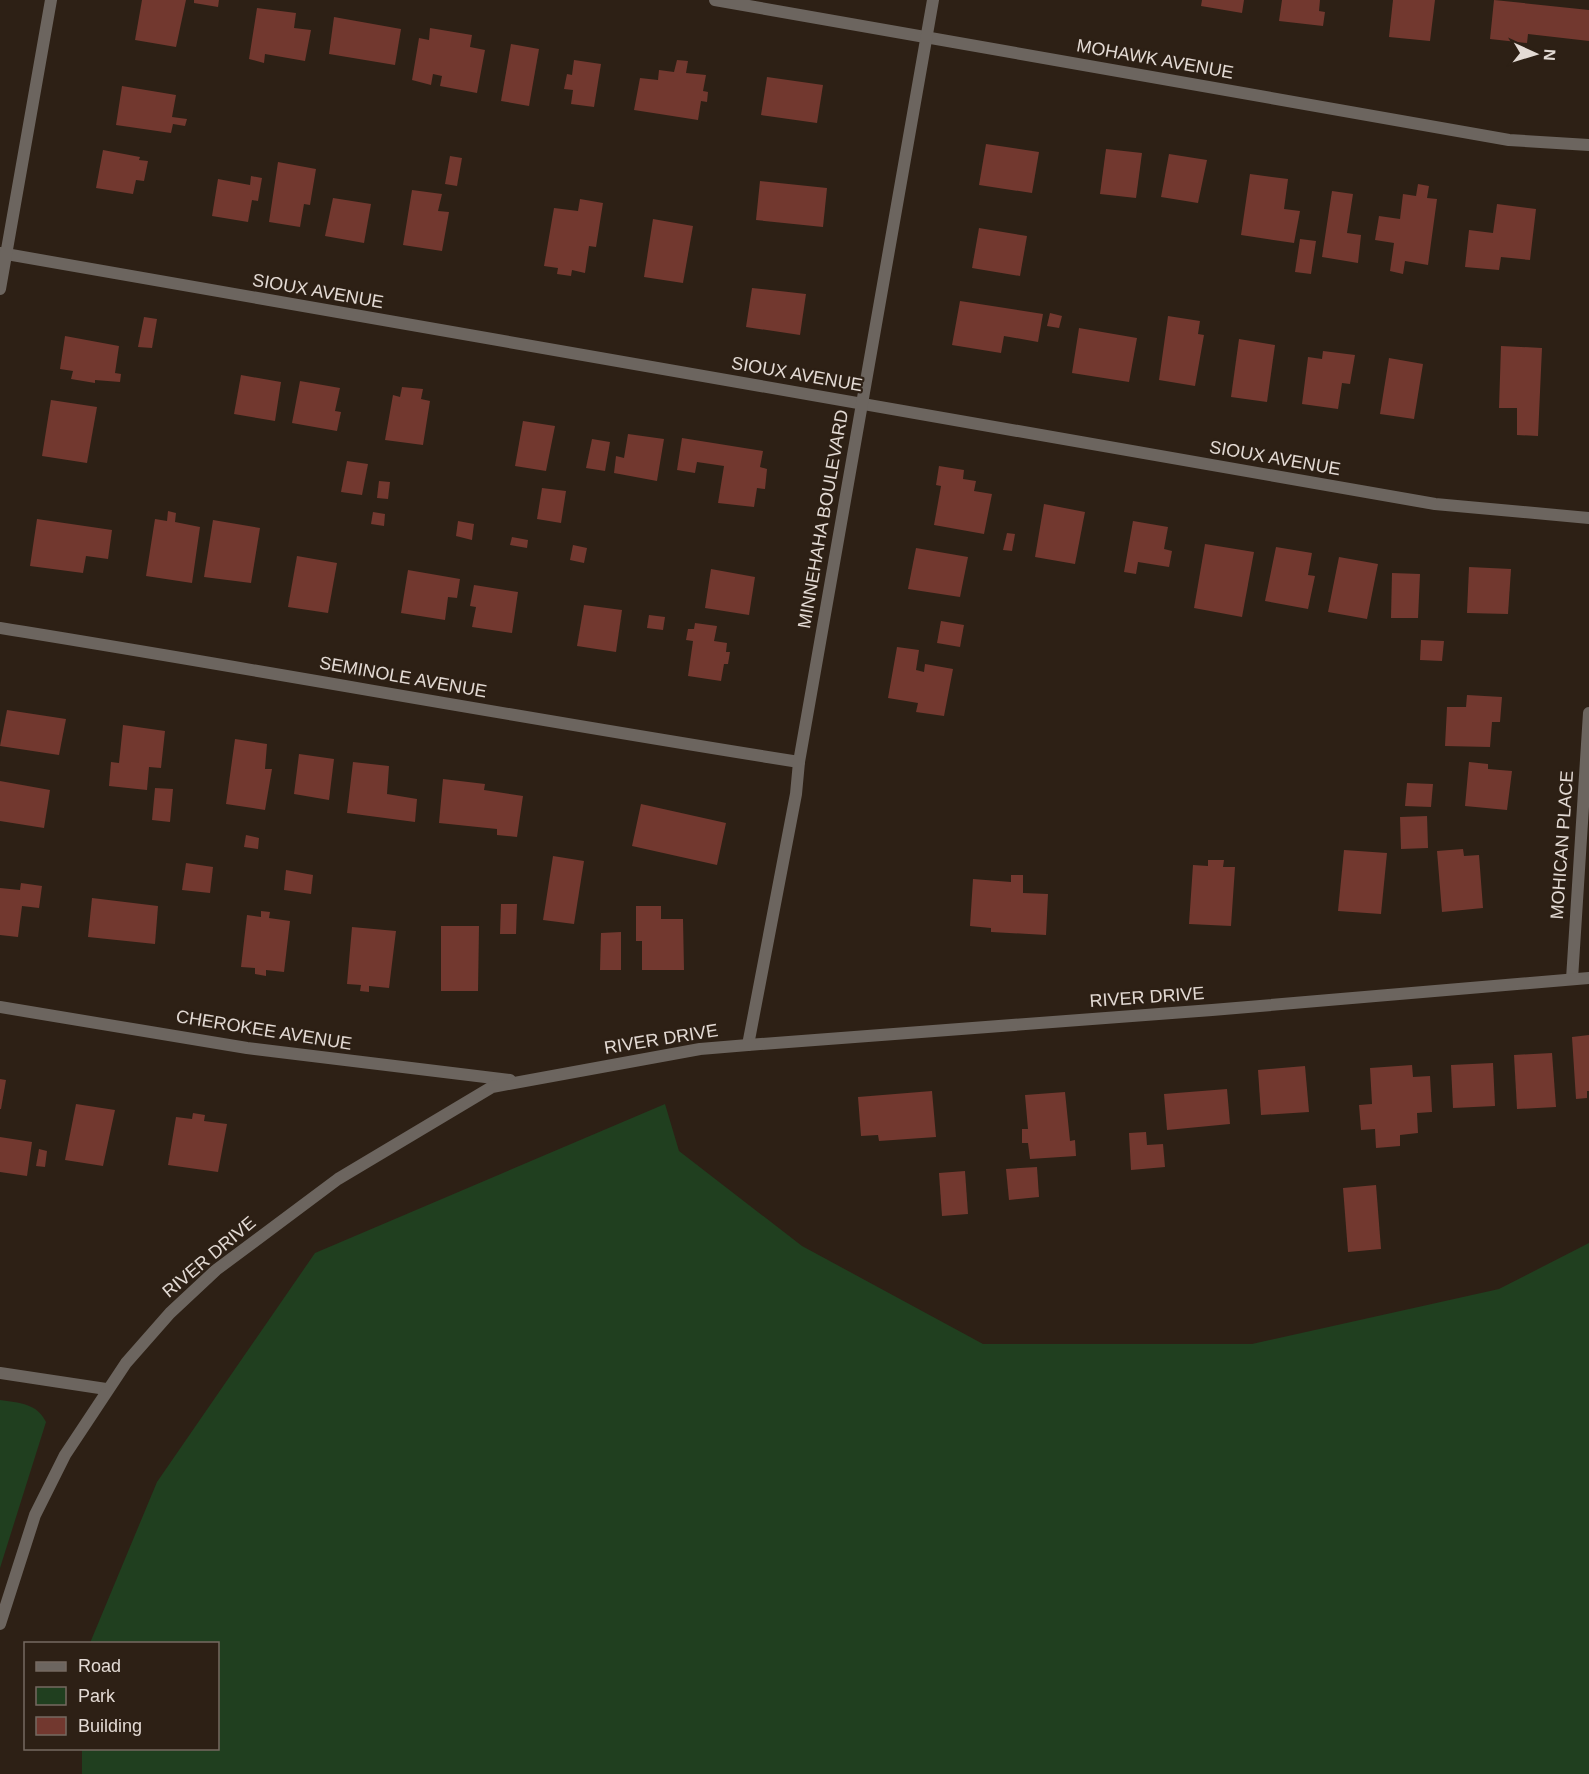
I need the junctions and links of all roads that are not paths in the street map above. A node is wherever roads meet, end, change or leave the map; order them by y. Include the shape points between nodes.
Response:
1 (51, 0) edge
2 (715, 0) edge
3 (933, 0) edge
4 (926, 36) junction
5 (1589, 146) edge
6 (3, 254) edge
7 (0, 289) edge
8 (861, 404) junction
9 (1589, 518) edge
10 (0, 628) edge
11 (1589, 713) edge
12 (799, 762) junction
13 (1589, 978) edge
14 (1572, 980) junction
15 (0, 1007) edge
16 (748, 1045) junction
17 (524, 1082) junction
18 (0, 1373) edge
19 (106, 1389) junction
20 (0, 1624) edge

1 - 6 street
2 - 4 street, MOHAWK AVENUE
3 - 4 street, MINNEHAHA BOULEVARD
4 - 5 street, MOHAWK AVENUE via 1509,140
4 - 8 street, MINNEHAHA BOULEVARD
6 - 7 street
6 - 8 street, SIOUX AVENUE
8 - 9 street, SIOUX AVENUE via 1435,504
8 - 12 street, MINNEHAHA BOULEVARD
10 - 12 street, SEMINOLE AVENUE
11 - 14 street, MOHICAN PLACE
12 - 16 street, MINNEHAHA BOULEVARD
13 - 14 street, RIVER DRIVE
14 - 16 street, RIVER DRIVE
15 - 17 street, CHEROKEE AVENUE via 299,1055
16 - 17 street, RIVER DRIVE
17 - 19 street, RIVER DRIVE via 492,1087 338,1179 216,1270 170,1313
18 - 19 street
19 - 20 street, RIVER DRIVE via 64,1455 35,1515

